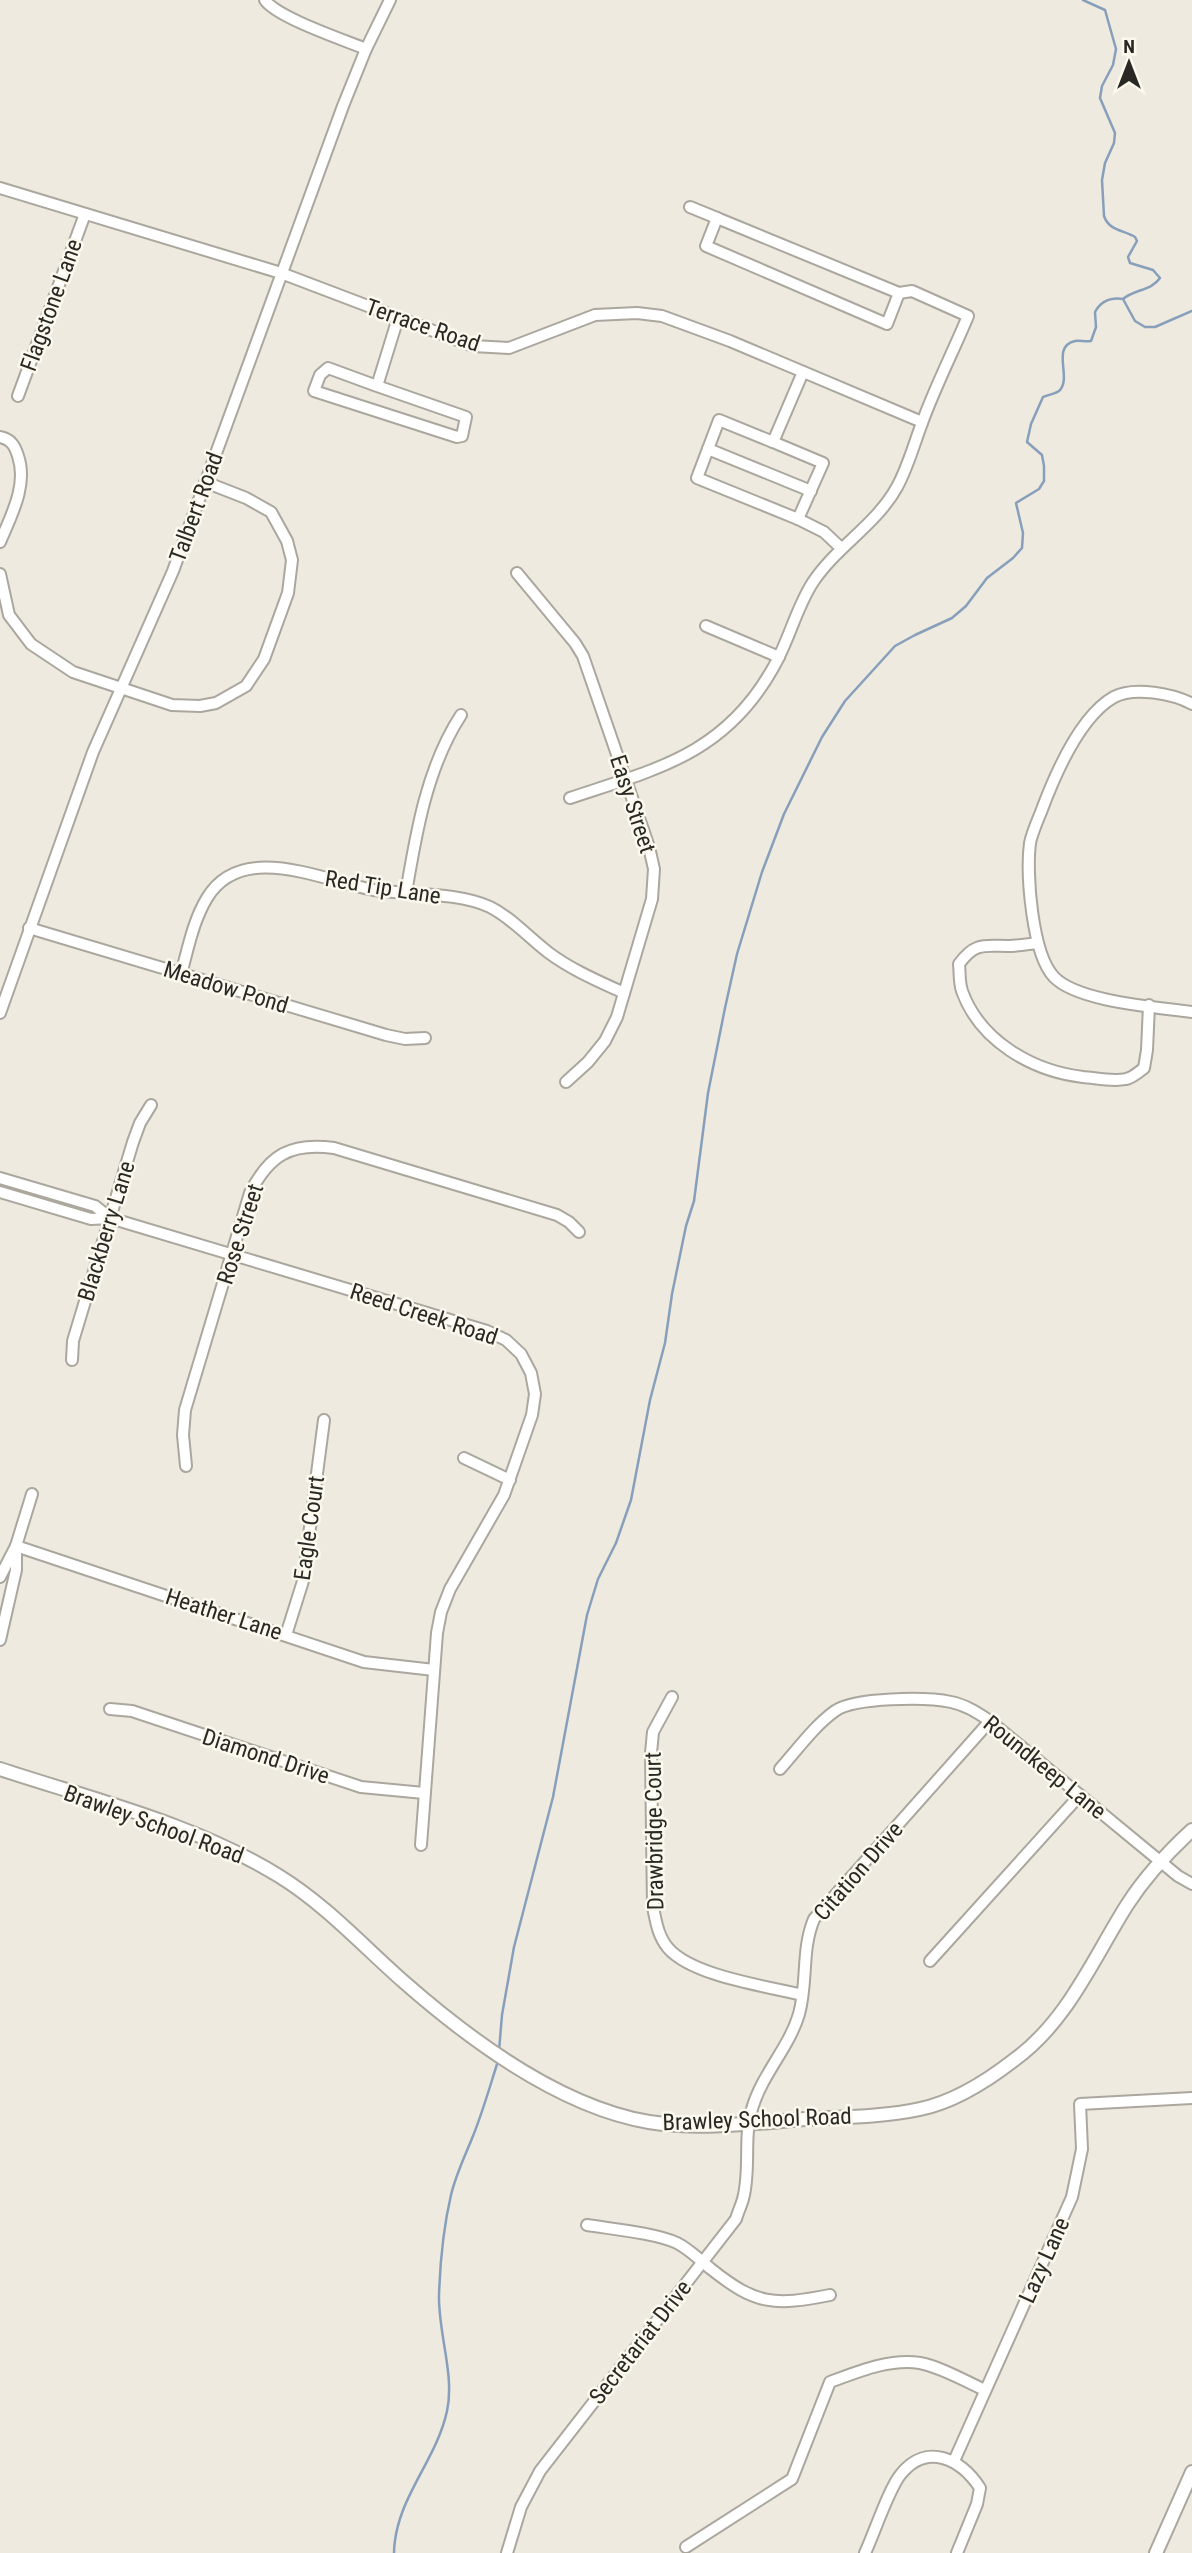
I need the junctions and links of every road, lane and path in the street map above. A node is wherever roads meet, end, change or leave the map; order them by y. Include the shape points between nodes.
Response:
1 (265, 0) edge
2 (390, 0) edge
3 (366, 49) junction
4 (0, 188) edge
5 (690, 207) dead end
6 (85, 214) junction
7 (717, 219) junction
8 (281, 273) junction
9 (900, 293) junction
10 (398, 318) junction
11 (803, 372) junction
12 (377, 386) junction
13 (18, 397) dead end
14 (922, 422) junction
15 (0, 437) edge
16 (773, 442) junction
17 (708, 449) junction
18 (205, 482) junction
19 (811, 491) junction
20 (798, 519) junction
21 (0, 542) edge
22 (841, 548) junction
23 (517, 573) dead end
24 (0, 574) edge
25 (706, 626) dead end
26 (779, 657) junction
27 (119, 687) junction
28 (1192, 704) edge
29 (461, 715) dead end
30 (626, 779) junction
31 (570, 798) dead end
32 (406, 893) junction
33 (29, 928) junction
34 (1037, 943) junction
35 (181, 974) junction
36 (624, 993) junction
37 (1149, 1006) junction
38 (1192, 1012) edge
39 (0, 1013) edge
40 (425, 1038) dead end
41 (566, 1082) dead end
42 (151, 1105) dead end
43 (0, 1178) edge
44 (0, 1192) edge
45 (110, 1218) junction
46 (579, 1232) dead end
47 (232, 1255) junction
48 (72, 1360) dead end
49 (324, 1420) dead end
50 (464, 1458) dead end
51 (186, 1466) dead end
52 (510, 1480) junction
53 (32, 1494) dead end
54 (16, 1546) junction
55 (0, 1577) edge
56 (286, 1635) junction
57 (0, 1640) edge
58 (434, 1670) junction
59 (672, 1697) dead end
60 (110, 1709) dead end
61 (990, 1721) junction
62 (0, 1769) edge
63 (780, 1769) dead end
64 (424, 1793) junction
65 (1080, 1795) junction
66 (1192, 1830) edge
67 (421, 1845) dead end
68 (1160, 1861) junction
69 (1192, 1884) edge
70 (930, 1961) dead end
71 (802, 1995) junction
72 (1192, 2098) edge
73 (749, 2123) junction
74 (587, 2225) dead end
75 (703, 2263) junction
76 (830, 2295) dead end
77 (985, 2390) junction
78 (954, 2461) junction
79 (1192, 2472) edge
80 (686, 2547) dead end
81 (507, 2553) edge
82 (865, 2553) edge
83 (957, 2553) edge
84 (1156, 2553) edge

1 - 3 street via 282,14
2 - 3 street, Talbert Road
3 - 8 street, Talbert Road
4 - 6 street, Terrace Road
5 - 7 street
6 - 8 street, Terrace Road
6 - 13 street, Flagstone Lane
7 - 9 street
7 - 9 street via 706,246 887,324
8 - 10 street, Terrace Road
8 - 18 street, Talbert Road
9 - 14 street via 912,291 968,316
10 - 11 street, Terrace Road via 474,346 509,348 596,316 662,316
10 - 12 street
11 - 14 street, Terrace Road
11 - 16 street
12 - 12 street via 328,368 314,391 462,436 466,418
14 - 22 street via 897,487 878,515
15 - 21 street via 15,447 22,470 17,501
16 - 17 street via 719,420
16 - 19 street via 823,463
17 - 19 street
17 - 20 street via 697,478
18 - 27 street, Talbert Road via 173,571
18 - 27 street via 271,512 287,541 292,560 290,586 268,649 246,686 216,703 172,705
19 - 20 street
20 - 22 street via 824,532
22 - 26 street via 812,584
23 - 30 street, Easy Street via 583,656
24 - 27 street via 9,615 31,644 73,672
25 - 26 street
26 - 30 street via 757,696 731,725 677,761
27 - 33 street, Talbert Road
28 - 34 street via 1149,691 1115,696 1068,750 1030,840
29 - 32 street via 446,741 425,800
30 - 31 street
30 - 36 street, Easy Street via 654,869 653,891
32 - 35 street, Red Tip Lane via 358,887 281,868 242,870 222,881 208,897
32 - 36 street, Red Tip Lane via 492,908 563,963
33 - 35 street, Meadow Pond
33 - 39 street, Talbert Road
34 - 37 street via 1053,977 1066,987 1089,996
34 - 37 street via 985,945 968,951 959,964 961,988 972,1011 1012,1052 1068,1075 1127,1080 1144,1068
35 - 40 street, Meadow Pond via 386,1035
36 - 41 street, Easy Street via 605,1041
37 - 38 street
42 - 45 street, Blackberry Lane via 132,1142
43 - 45 street, Reed Creek Road via 95,1206
44 - 45 street, Reed Creek Road via 91,1219
45 - 47 street, Reed Creek Road
45 - 48 street, Blackberry Lane via 73,1341
46 - 47 street, Rose Street via 557,1215 313,1145 292,1149 259,1174
47 - 51 street, Rose Street via 186,1410
47 - 52 street, Reed Creek Road via 506,1340 521,1354 535,1394
49 - 56 street, Eagle Court via 303,1581
50 - 52 street
52 - 58 street, Reed Creek Road via 450,1589 441,1612
53 - 54 street
54 - 55 street
54 - 56 street, Heather Lane
54 - 57 street via 16,1570
56 - 58 street, Heather Lane via 373,1665
58 - 64 street, Reed Creek Road
59 - 71 street, Drawbridge Court via 653,1732 651,1753 657,1928 668,1948 684,1962
60 - 64 street, Diamond Drive via 132,1711 361,1787
61 - 63 street, Roundkeep Lane via 950,1702 854,1702 821,1722
61 - 65 street, Roundkeep Lane
61 - 71 street, Citation Drive via 814,1919 805,1949
62 - 73 main road, Brawley School Road via 187,1831 260,1865 310,1897 428,2003 553,2089 594,2108 649,2122 696,2126
64 - 67 street, Reed Creek Road
65 - 68 street, Roundkeep Lane
65 - 70 street
66 - 68 main road, Brawley School Road
68 - 69 street, Roundkeep Lane
68 - 73 main road, Brawley School Road via 1054,2021 1016,2059 979,2084 921,2109
71 - 73 street, Citation Drive via 792,2033 768,2072
72 - 77 street, Lazy Lane via 1080,2104 1082,2149 1072,2197
73 - 75 street, Secretariat Drive via 744,2197 736,2219
74 - 75 street via 667,2239
75 - 76 street via 748,2295 770,2301
75 - 81 street, Secretariat Drive via 540,2471 521,2507
77 - 78 street, Lazy Lane
77 - 80 street via 922,2363 906,2362 830,2382 792,2479
78 - 82 street via 922,2458 901,2474
78 - 83 street via 980,2488
79 - 84 main road

